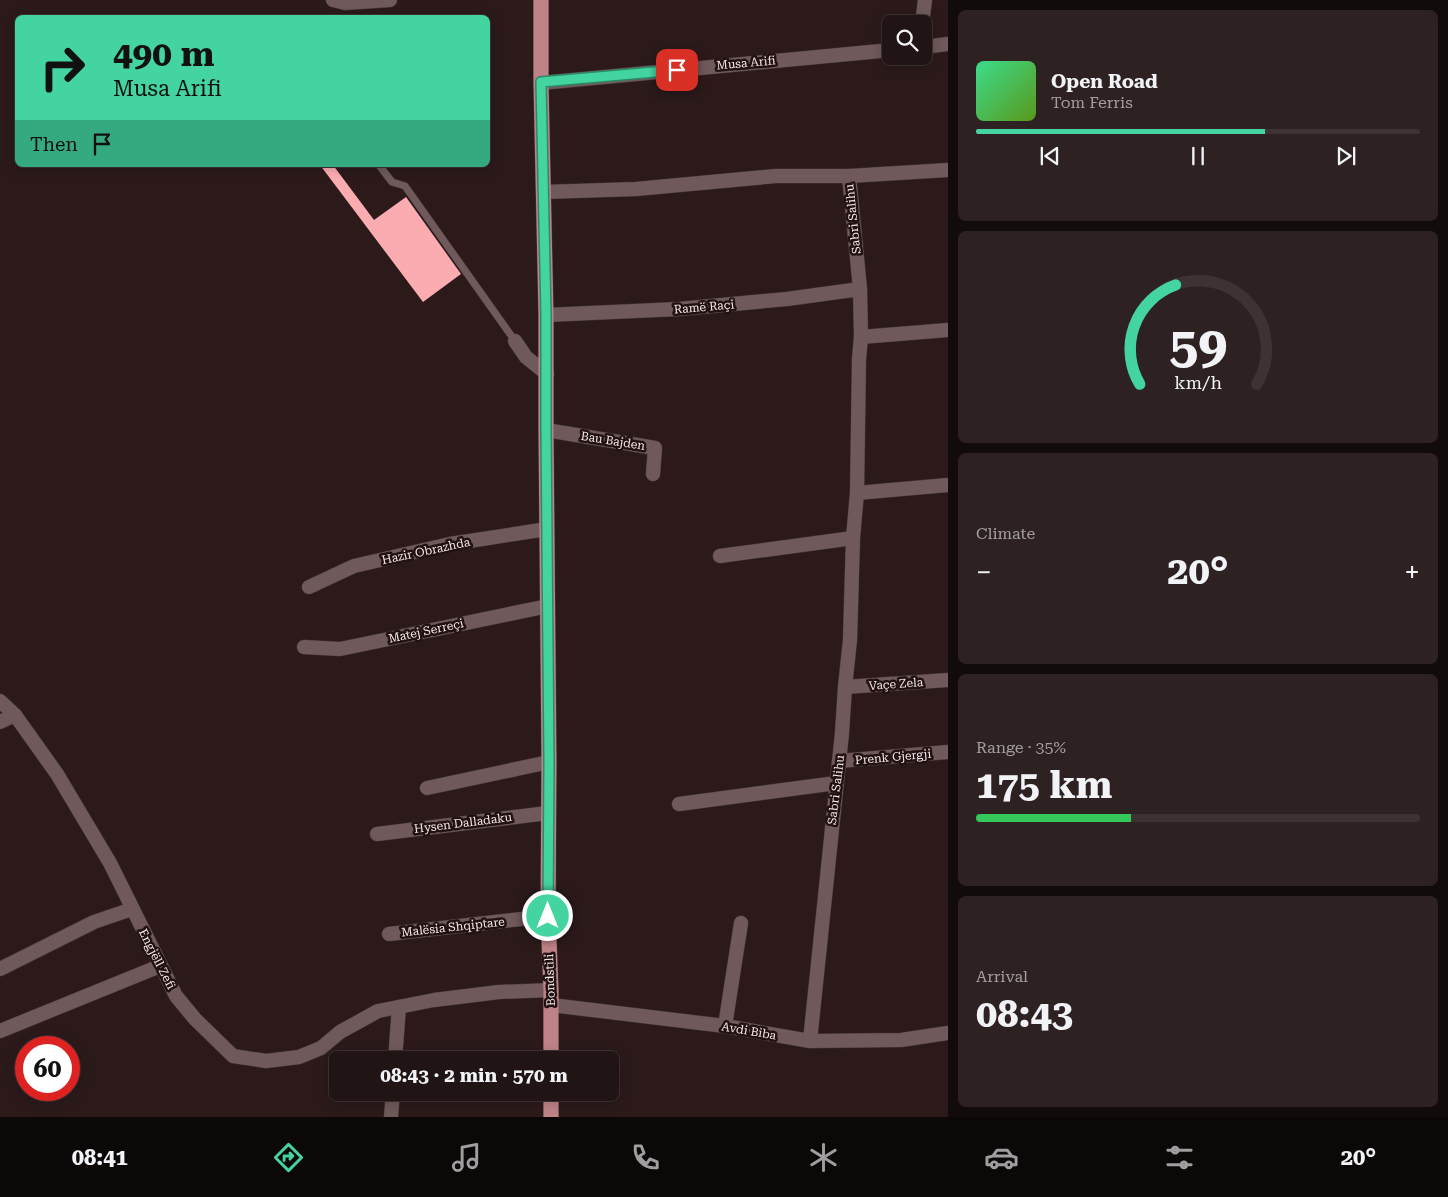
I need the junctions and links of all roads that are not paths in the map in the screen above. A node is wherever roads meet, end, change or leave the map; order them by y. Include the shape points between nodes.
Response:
1 (334, 0) edge
2 (390, 0) edge
3 (541, 0) edge
4 (925, 0) edge
5 (923, 15) edge
6 (948, 44) edge
7 (932, 46) edge
8 (882, 51) edge
9 (541, 82) junction
10 (381, 167) edge
11 (948, 170) edge
12 (849, 176) junction
13 (544, 192) junction
14 (860, 289) junction
15 (546, 315) junction
16 (948, 330) edge
17 (861, 337) junction
18 (515, 341) joint
19 (546, 374) junction
20 (546, 430) junction
21 (653, 474) dead end
22 (948, 485) edge
23 (857, 493) junction
24 (547, 529) junction
25 (853, 538) junction
26 (720, 556) dead end
27 (309, 587) dead end
28 (548, 606) junction
29 (304, 647) dead end
30 (948, 680) edge
31 (845, 687) junction
32 (0, 701) edge
33 (15, 715) junction
34 (0, 722) edge
35 (948, 752) edge
36 (839, 761) junction
37 (549, 762) junction
38 (836, 783) junction
39 (427, 788) dead end
40 (680, 804) dead end
41 (548, 812) junction
42 (377, 834) dead end
43 (132, 909) junction
44 (548, 916) junction
45 (741, 923) dead end
46 (388, 934) dead end
47 (160, 966) junction
48 (0, 969) edge
49 (551, 997) junction
50 (399, 1006) junction
51 (725, 1026) junction
52 (0, 1031) edge
53 (948, 1033) edge
54 (810, 1042) junction
55 (396, 1051) edge
56 (551, 1051) edge
57 (392, 1101) edge
58 (551, 1101) edge
59 (391, 1117) edge
60 (551, 1117) edge

1 - 2 street via 345,3
3 - 9 main road, Bondstili
4 - 5 street
6 - 7 street
8 - 9 street, Musa Arifi
9 - 13 main road, Bondstili
10 - 18 lane via 392,182 405,186
11 - 12 street
12 - 13 street, Sabri Salihu via 776,176 636,189
12 - 14 street, Sabri Salihu
13 - 15 main road, Bondstili
14 - 15 street, Ramë Raçi via 679,309
14 - 17 street, Sabri Salihu
15 - 19 main road, Bondstili
16 - 17 street
17 - 23 street, Sabri Salihu
18 - 19 street via 526,357
19 - 20 main road, Bondstili
20 - 21 street, Bau Bajden via 655,448
20 - 24 main road, Bondstili
22 - 23 street
23 - 25 street, Sabri Salihu
24 - 27 street, Hazir Obrazhda via 450,544 354,566
24 - 28 main road, Bondstili
25 - 26 street
25 - 31 street, Sabri Salihu
28 - 29 street, Matej Serreçi via 340,649
28 - 37 main road, Bondstili
30 - 31 street, Vaçe Zela
31 - 36 street, Sabri Salihu
32 - 33 street, Engjëll Zefi
33 - 34 street
33 - 43 street, Engjëll Zefi via 57,774 110,863
35 - 36 street, Prenk Gjergji
36 - 38 street, Sabri Salihu
37 - 39 street
37 - 41 main road, Bondstili
38 - 40 street
38 - 54 street, Sabri Salihu
41 - 42 street, Hysen Dalladaku
41 - 44 main road, Bondstili
43 - 47 street, Engjëll Zefi
43 - 48 street via 94,922
44 - 46 street, Malësia Shqiptare
44 - 49 main road, Bondstili
45 - 51 street
47 - 50 street, Engjëll Zefi via 176,996 194,1019 233,1056 266,1061 299,1057 320,1048 340,1032 378,1011
47 - 52 street
49 - 50 street, Engjëll Zefi via 490,993
49 - 51 street, Avdi Biba
49 - 56 main road, Bondstili
50 - 55 street
51 - 54 street, Avdi Biba
53 - 54 street, Avdi Biba via 900,1040
57 - 59 street
58 - 60 main road

